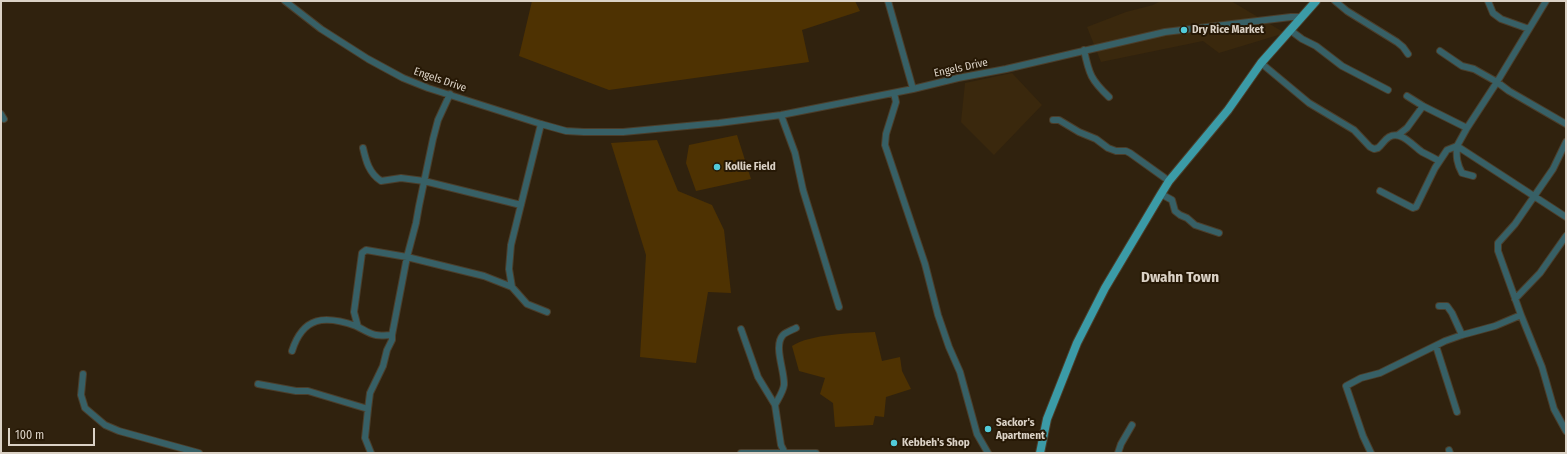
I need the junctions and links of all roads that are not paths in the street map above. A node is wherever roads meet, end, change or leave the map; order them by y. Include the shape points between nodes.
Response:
1 (285, 1) edge
2 (888, 1) edge
3 (1316, 1) edge
4 (1335, 1) edge
5 (1488, 1) edge
6 (1546, 1) edge
7 (1301, 17) junction
8 (1529, 29) junction
9 (1290, 30) junction
10 (1084, 50) junction
11 (1440, 51) dead end
12 (1408, 54) dead end
13 (1261, 63) junction
14 (1497, 82) junction
15 (913, 89) junction
16 (1388, 90) dead end
17 (894, 93) junction
18 (450, 94) junction
19 (1407, 96) dead end
20 (1109, 97) dead end
21 (1423, 106) junction
22 (781, 114) junction
23 (1053, 120) dead end
24 (541, 124) junction
25 (1566, 124) edge
26 (1467, 128) junction
27 (1398, 135) junction
28 (1566, 142) edge
29 (1457, 146) junction
30 (363, 148) dead end
31 (1440, 161) junction
32 (1473, 176) dead end
33 (424, 181) junction
34 (1169, 181) junction
35 (1380, 191) dead end
36 (1161, 194) junction
37 (1533, 196) junction
38 (522, 205) junction
39 (1566, 217) edge
40 (1219, 233) dead end
41 (1566, 236) edge
42 (407, 257) junction
43 (512, 287) junction
44 (1515, 299) junction
45 (1439, 306) dead end
46 (839, 307) dead end
47 (547, 312) dead end
48 (1521, 315) junction
49 (358, 327) junction
50 (796, 328) dead end
51 (741, 329) dead end
52 (392, 335) junction
53 (1462, 335) junction
54 (1436, 346) junction
55 (292, 351) dead end
56 (83, 374) dead end
57 (258, 384) dead end
58 (775, 405) junction
59 (368, 409) junction
60 (1457, 412) dead end
61 (1132, 425) dead end
62 (1566, 430) edge
63 (199, 453) edge
64 (371, 453) edge
65 (740, 453) edge
66 (784, 453) edge
67 (816, 453) edge
68 (988, 453) edge
69 (1040, 453) edge
70 (1118, 453) edge
71 (1371, 453) edge

1 - 18 street, Engels Drive via 321,29 368,59 403,78
2 - 15 street
3 - 7 main road
4 - 12 street via 1397,42
5 - 8 street via 1493,13
6 - 8 street
7 - 9 main road
7 - 10 street, Engels Drive via 1165,32
8 - 14 street
9 - 13 main road
9 - 16 street via 1342,66
10 - 15 street, Engels Drive
10 - 20 street via 1089,74
11 - 14 street via 1462,66 1474,69
13 - 27 street via 1309,103 1354,130 1370,147 1378,148 1391,136
13 - 34 main road via 1228,110
14 - 25 street
14 - 26 street
15 - 17 street, Engels Drive
17 - 22 street, Engels Drive
17 - 68 street via 896,102 885,145 925,264 938,315 960,372 977,434
18 - 24 street, Engels Drive
18 - 33 street via 434,133
19 - 21 street
21 - 26 street
21 - 27 street via 1407,128
22 - 24 street, Engels Drive via 623,132 566,131
22 - 46 street via 795,153
23 - 34 street via 1059,120 1112,150 1130,153
24 - 38 street
26 - 29 street
27 - 31 street
28 - 37 street via 1553,169
29 - 31 street via 1446,150
29 - 32 street via 1457,162 1462,174
29 - 37 street
30 - 33 street via 367,164 381,181 401,178
31 - 35 street via 1416,207 1413,208
33 - 38 street
33 - 42 street
34 - 36 main road
36 - 40 street via 1172,200 1175,211 1180,215 1196,225
36 - 69 main road via 1105,288 1078,343 1047,419
37 - 39 street
37 - 44 street via 1515,224 1498,243 1498,251
38 - 43 street via 511,245 509,270
41 - 44 street via 1540,272
42 - 43 street via 484,276
42 - 49 street via 366,250 362,253 354,312
42 - 52 street
43 - 47 street via 527,304
44 - 48 street
45 - 53 street via 1448,306
48 - 53 street via 1495,326
48 - 62 street via 1542,367 1554,408
49 - 52 street via 378,336
49 - 55 street via 337,320 315,320 303,328
50 - 58 street via 780,339 779,353 784,385
51 - 58 street via 758,377
52 - 59 street via 383,366 370,393
53 - 54 street
54 - 60 street
54 - 71 street via 1346,386
56 - 63 street via 81,395 86,408 105,425
57 - 59 street via 308,391
58 - 66 street
59 - 64 street via 365,438
61 - 70 street
65 - 66 street
66 - 67 street

